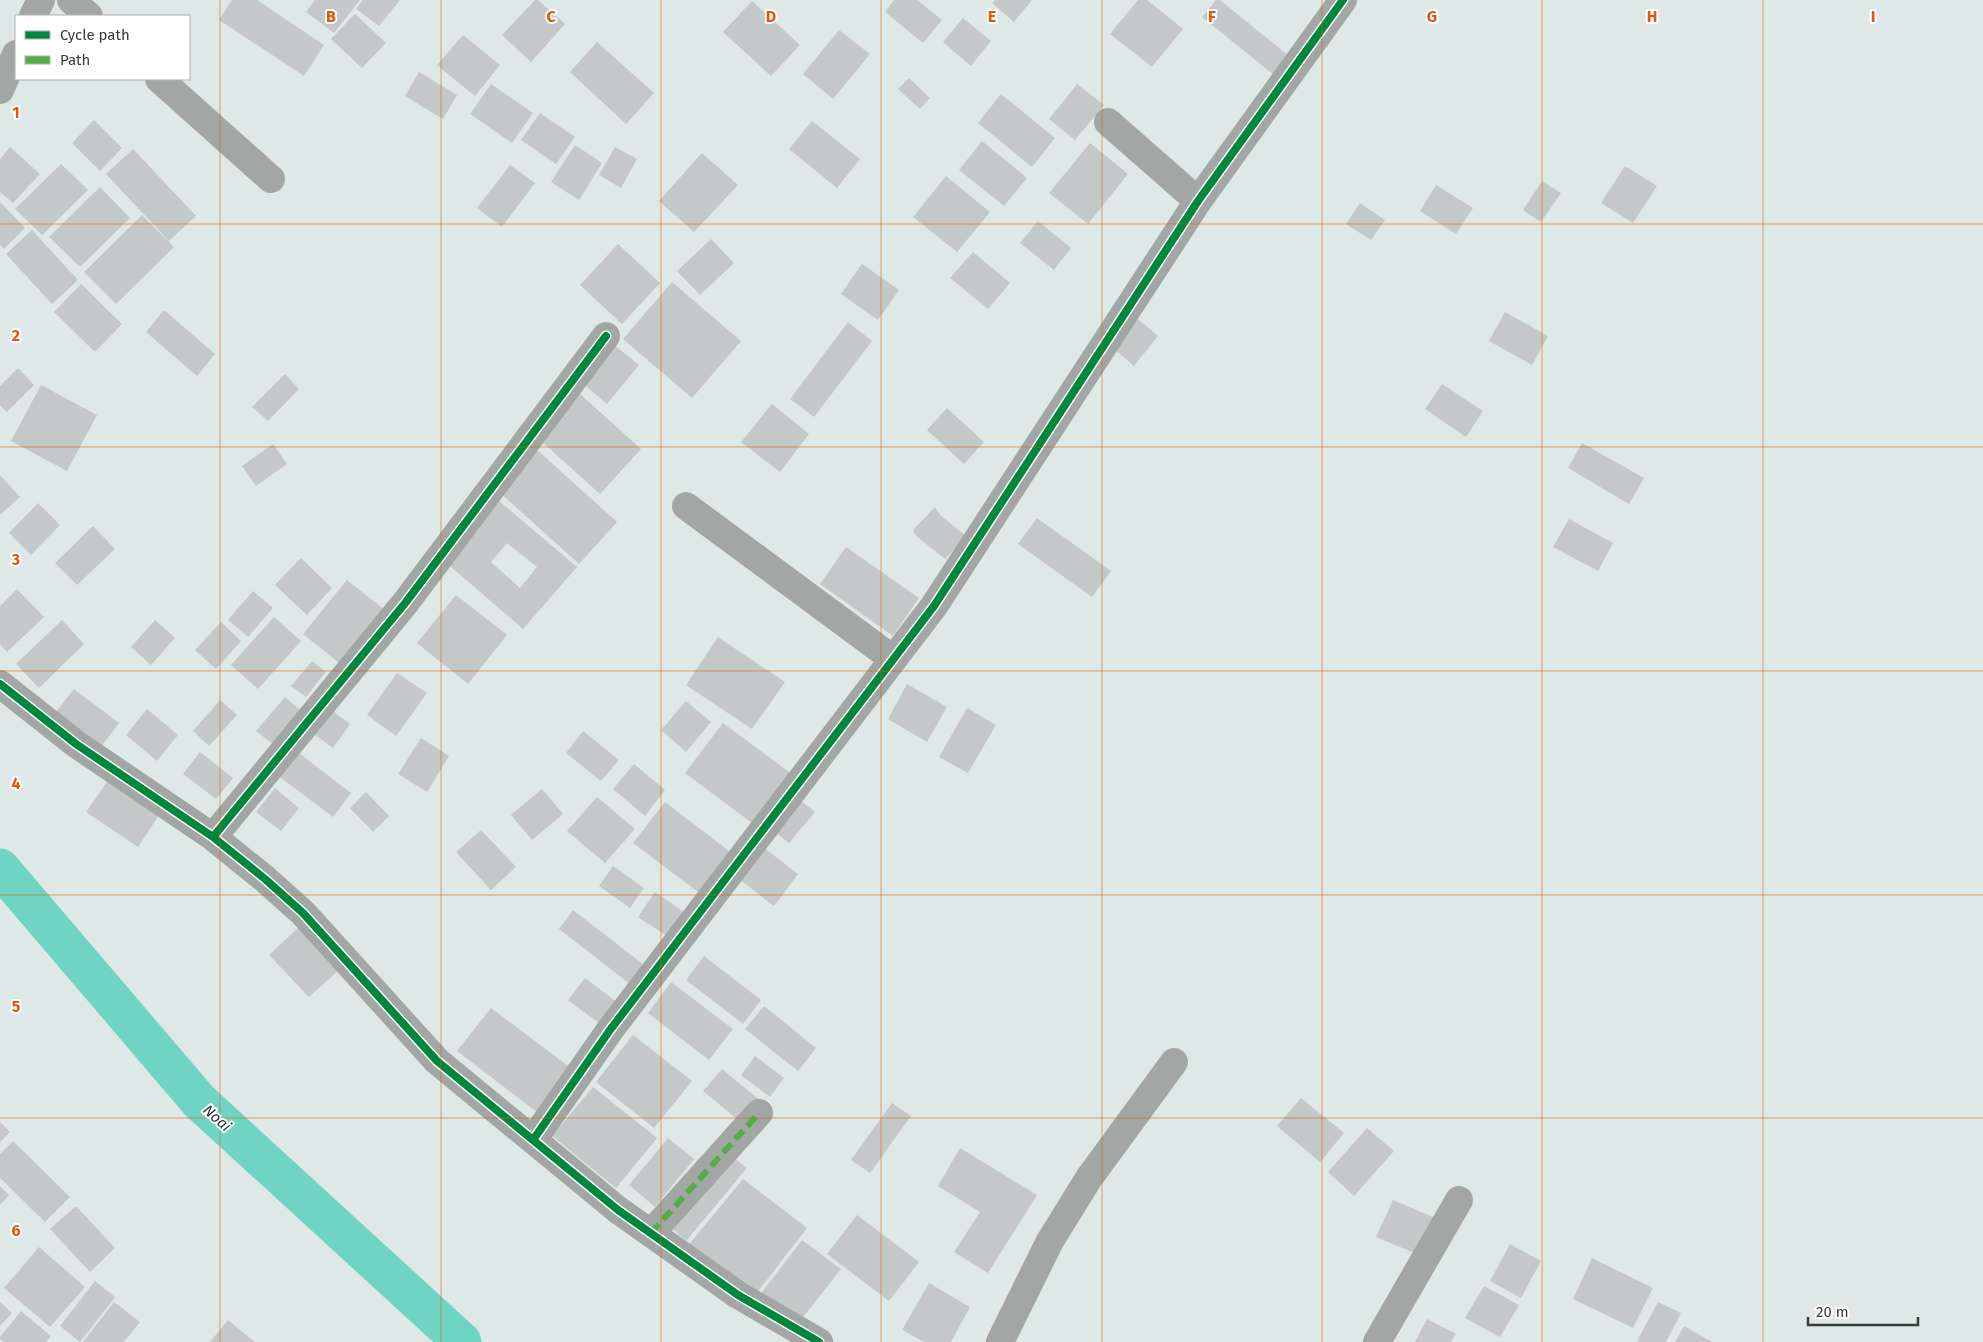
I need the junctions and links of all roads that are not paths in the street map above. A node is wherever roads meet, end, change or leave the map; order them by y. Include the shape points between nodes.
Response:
1 (41, 0) edge
2 (71, 0) edge
3 (1343, 0) edge
4 (34, 15) edge
5 (88, 15) edge
6 (15, 56) edge
7 (160, 80) edge
8 (0, 90) edge
9 (1108, 122) dead end
10 (271, 179) dead end
11 (1198, 201) junction
12 (606, 336) dead end
13 (686, 506) dead end
14 (894, 659) junction
15 (0, 684) edge
16 (213, 837) junction
17 (1174, 1062) dead end
18 (758, 1113) dead end
19 (533, 1140) junction
20 (1459, 1200) dead end
21 (651, 1233) junction
22 (819, 1342) edge
23 (1000, 1342) edge
24 (1378, 1342) edge

1 - 4 street
2 - 5 street
3 - 11 street
6 - 8 street
7 - 10 street
9 - 11 street
11 - 14 street via 934,606
12 - 16 street via 406,602
13 - 14 street
14 - 19 street via 610,1030
15 - 16 street via 76,744
16 - 19 street via 303,913 437,1061
17 - 23 street via 1089,1178 1050,1241
18 - 21 street
19 - 21 street
20 - 24 street
21 - 22 street via 738,1295

